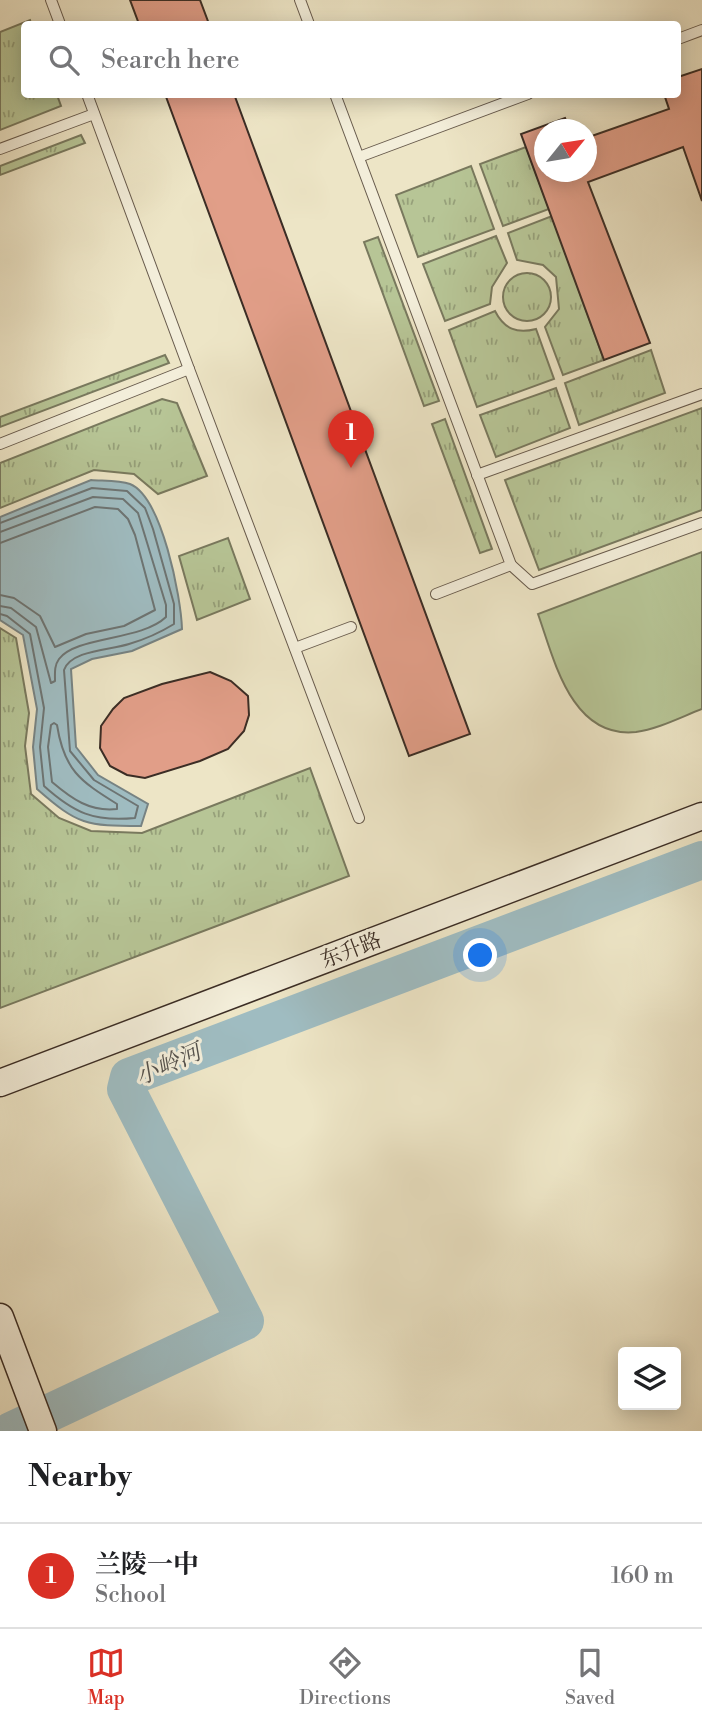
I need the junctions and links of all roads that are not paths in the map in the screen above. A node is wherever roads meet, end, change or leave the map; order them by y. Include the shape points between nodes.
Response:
1 (51, 0) edge
2 (300, 0) edge
3 (59, 21) edge
4 (308, 21) edge
5 (702, 30) edge
6 (681, 38) edge
7 (88, 98) edge
8 (337, 98) edge
9 (517, 98) edge
10 (94, 114) junction
11 (0, 149) edge
12 (359, 157) junction
13 (189, 369) junction
14 (702, 394) edge
15 (0, 444) edge
16 (477, 475) junction
17 (702, 523) edge
18 (512, 565) junction
19 (436, 594) dead end
20 (351, 627) dead end
21 (295, 648) junction
22 (702, 816) edge
23 (359, 818) dead end
24 (0, 1083) edge
25 (0, 1317) edge
26 (43, 1431) edge

1 - 3 lane
2 - 4 lane
5 - 6 lane
7 - 10 lane
8 - 12 lane
9 - 12 lane
10 - 11 lane
10 - 13 lane
12 - 16 lane
13 - 15 lane
13 - 21 lane
14 - 16 lane
16 - 18 lane
17 - 18 lane via 532,584
18 - 19 lane
20 - 21 lane
21 - 23 lane
22 - 24 street, 东升路
25 - 26 street

